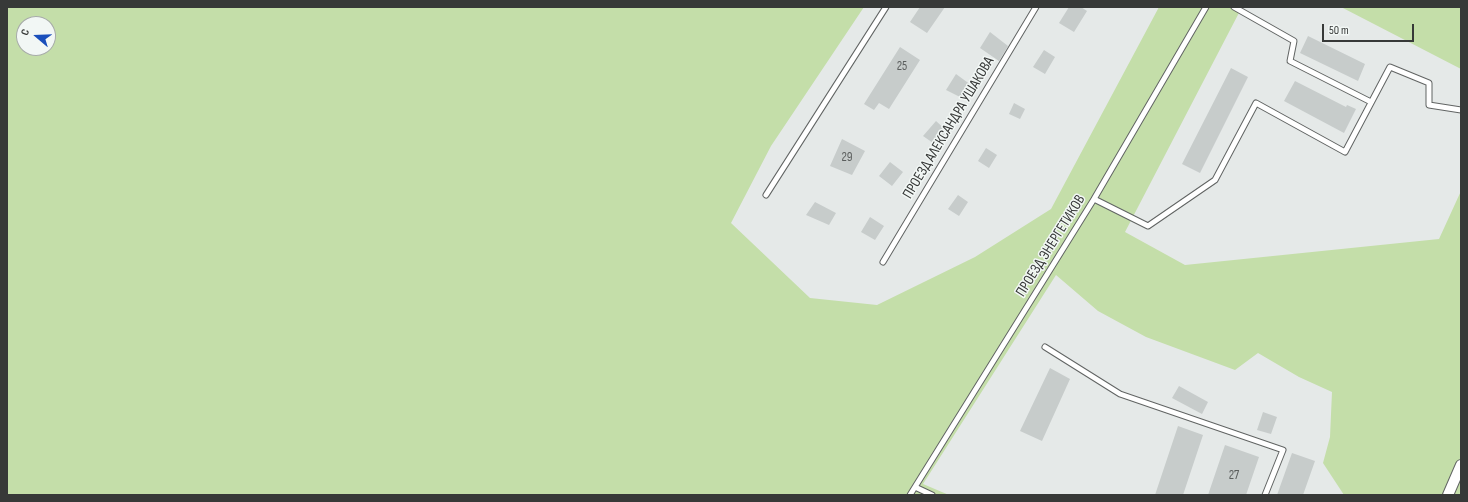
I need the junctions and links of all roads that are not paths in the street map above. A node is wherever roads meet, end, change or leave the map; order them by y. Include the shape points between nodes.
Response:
1 (886, 7) edge
2 (1036, 7) edge
3 (1206, 7) edge
4 (1234, 7) edge
5 (1371, 102) junction
6 (1461, 110) edge
7 (766, 195) dead end
8 (1094, 199) junction
9 (883, 262) dead end
10 (1045, 347) dead end
11 (1461, 465) edge
12 (916, 488) junction
13 (910, 495) edge
14 (932, 495) edge
15 (1265, 495) edge
16 (1448, 495) edge

1 - 7 lane
2 - 9 lane, ПРОЕЗД АЛЕКСАНДРА УШАКОВА
3 - 8 lane, ПРОЕЗД ЭНЕРГЕТИКОВ
4 - 5 lane via 1294,41 1290,61
5 - 6 lane via 1390,67 1429,83 1430,105
5 - 8 lane via 1345,152 1256,103 1215,180 1148,226
8 - 12 lane, ПРОЕЗД ЭНЕРГЕТИКОВ
10 - 15 lane via 1120,394 1282,450
11 - 16 street
12 - 13 lane, ПРОЕЗД ЭНЕРГЕТИКОВ
12 - 14 lane

